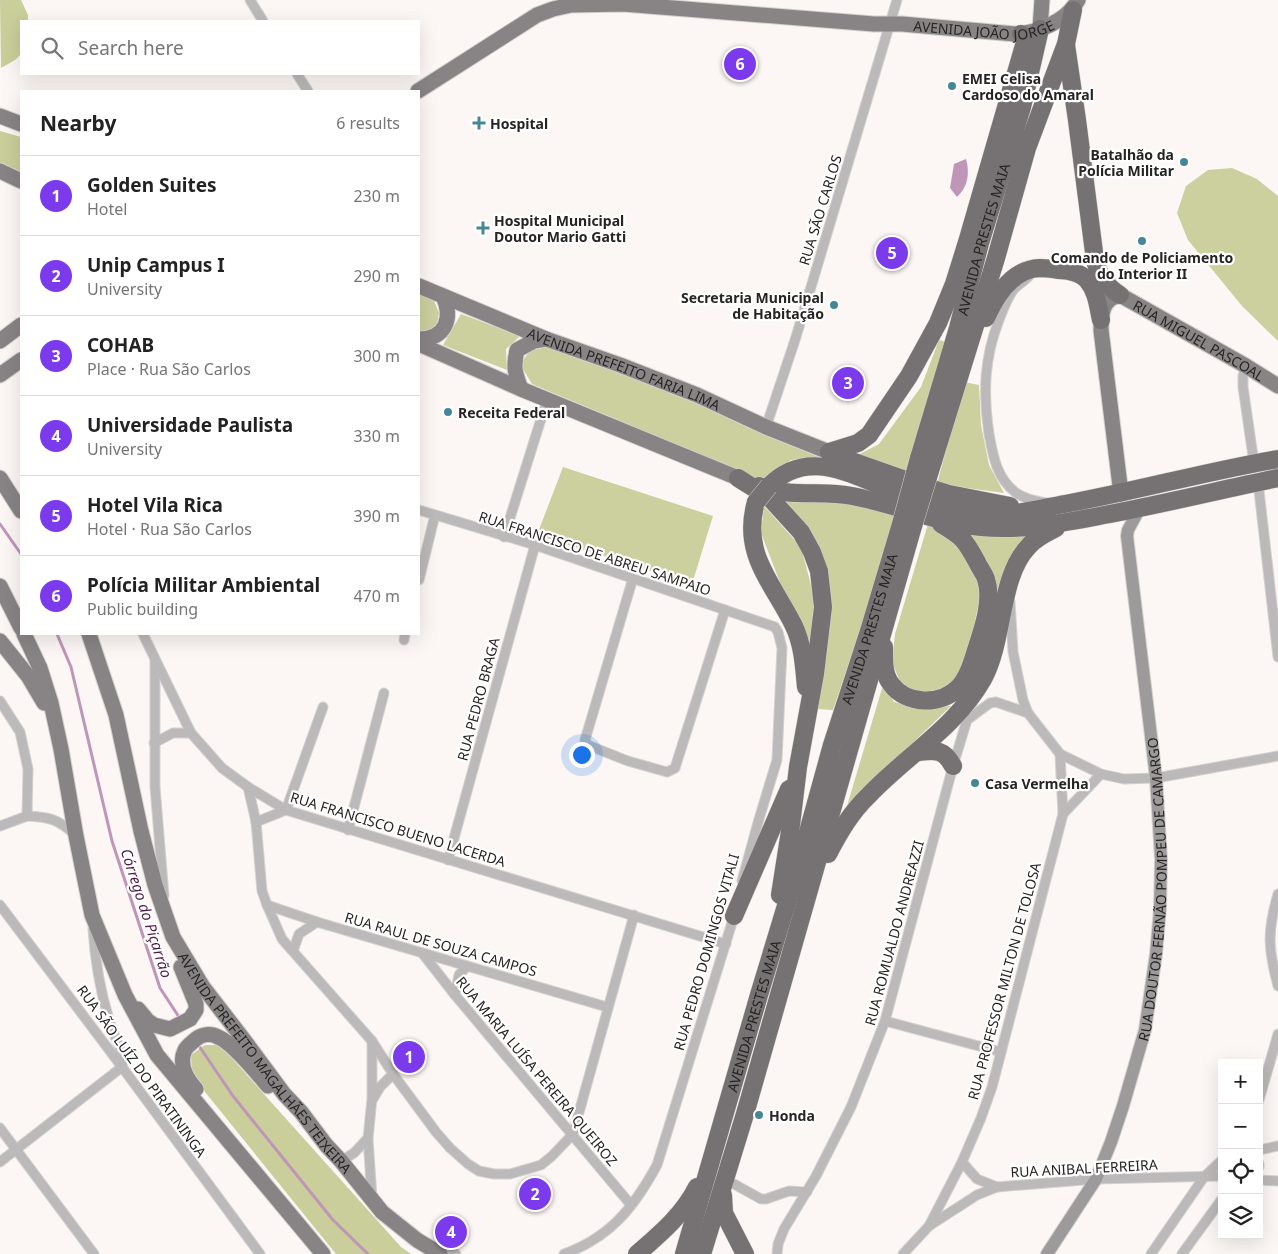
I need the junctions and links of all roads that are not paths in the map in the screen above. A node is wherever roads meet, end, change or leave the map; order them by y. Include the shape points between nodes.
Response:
1 (250, 0) edge
2 (897, 0) edge
3 (1042, 0) edge
4 (599, 2) edge
5 (623, 2) edge
6 (1076, 5) edge
7 (262, 20) edge
8 (891, 24) junction
9 (1040, 29) junction
10 (1021, 34) junction
11 (1066, 44) junction
12 (298, 75) edge
13 (307, 90) edge
14 (420, 90) edge
15 (0, 116) edge
16 (20, 124) edge
17 (1094, 241) junction
18 (1038, 268) junction
19 (1065, 270) junction
20 (420, 286) edge
21 (1120, 295) junction
22 (443, 296) junction
23 (1101, 320) junction
24 (20, 325) edge
25 (420, 338) edge
26 (546, 339) junction
27 (0, 341) edge
28 (420, 344) edge
29 (20, 361) edge
30 (1246, 366) junction
31 (959, 374) junction
32 (0, 375) edge
33 (1278, 386) edge
34 (521, 389) junction
35 (547, 400) junction
36 (766, 427) junction
37 (829, 452) junction
38 (1278, 459) edge
39 (926, 460) junction
40 (1254, 463) junction
41 (0, 478) edge
42 (738, 478) junction
43 (1278, 478) edge
44 (1258, 482) junction
45 (1122, 494) junction
46 (1060, 505) junction
47 (1140, 508) junction
48 (20, 509) edge
49 (420, 510) edge
50 (1037, 510) junction
51 (435, 515) junction
52 (914, 522) junction
53 (1067, 522) junction
54 (504, 537) junction
55 (535, 545) junction
56 (420, 576) edge
57 (633, 578) junction
58 (0, 586) edge
59 (1009, 586) junction
60 (725, 610) junction
61 (762, 623) joint
62 (20, 626) edge
63 (884, 631) junction
64 (24, 635) edge
65 (89, 635) edge
66 (144, 635) edge
67 (0, 641) edge
68 (155, 657) junction
69 (1278, 657) edge
70 (384, 694) dead end
71 (0, 701) edge
72 (323, 707) dead end
73 (808, 714) junction
74 (1028, 714) junction
75 (191, 733) junction
76 (58, 735) junction
77 (154, 743) junction
78 (918, 752) junction
79 (1060, 754) junction
80 (1278, 756) edge
81 (954, 766) junction
82 (798, 767) junction
83 (1100, 774) junction
84 (1156, 778) junction
85 (248, 787) junction
86 (286, 810) junction
87 (1063, 814) junction
88 (27, 816) junction
89 (256, 822) junction
90 (0, 826) edge
91 (348, 830) junction
92 (76, 836) junction
93 (448, 860) junction
94 (1278, 894) edge
95 (0, 905) edge
96 (266, 905) junction
97 (805, 907) junction
98 (92, 915) junction
99 (634, 915) junction
100 (734, 916) junction
101 (167, 922) junction
102 (317, 922) junction
103 (173, 937) junction
104 (726, 944) junction
105 (293, 951) junction
106 (423, 954) junction
107 (467, 966) junction
108 (1278, 986) edge
109 (125, 994) junction
110 (455, 994) junction
111 (759, 995) junction
112 (607, 1007) junction
113 (885, 1021) junction
114 (1278, 1034) edge
115 (372, 1041) junction
116 (1001, 1052) junction
117 (122, 1067) junction
118 (393, 1074) junction
119 (1263, 1086) edge
120 (372, 1099) junction
121 (723, 1124) junction
122 (0, 1128) edge
123 (316, 1131) junction
124 (573, 1134) junction
125 (368, 1138) junction
126 (227, 1139) junction
127 (1278, 1146) edge
128 (1263, 1149) edge
129 (16, 1150) junction
130 (341, 1161) junction
131 (0, 1162) edge
132 (962, 1162) junction
133 (1218, 1164) edge
134 (1218, 1176) edge
135 (1204, 1177) junction
136 (1096, 1179) junction
137 (725, 1180) junction
138 (1263, 1180) edge
139 (1278, 1181) edge
140 (997, 1186) junction
141 (807, 1192) junction
142 (372, 1200) junction
143 (1218, 1204) edge
144 (631, 1205) junction
145 (929, 1226) junction
146 (417, 1240) junction
147 (94, 1254) edge
148 (260, 1254) edge
149 (323, 1254) edge
150 (440, 1254) edge
151 (456, 1254) edge
152 (564, 1254) edge
153 (637, 1254) edge
154 (684, 1254) edge
155 (702, 1254) edge
156 (745, 1254) edge
157 (777, 1254) edge
158 (903, 1254) edge
159 (1047, 1254) edge
160 (1150, 1254) edge
161 (1182, 1254) edge

1 - 7 street
2 - 8 street, RUA SÃO CARLOS
3 - 9 main road, AVENIDA PRESTES MAIA
4 - 5 main road, AVENIDA JOÃO JORGE
4 - 14 main road, AVENIDA JOÃO JORGE via 571,5 538,15
5 - 8 main road, AVENIDA JOÃO JORGE
6 - 9 main road, AVENIDA JOÃO JORGE
6 - 11 highway, AVENIDA JOÃO JORGE
8 - 10 main road, AVENIDA JOÃO JORGE
8 - 36 street, RUA SÃO CARLOS
9 - 10 main road, AVENIDA JOÃO JORGE
9 - 39 highway, AVENIDA PRESTES MAIA via 1022,107 980,242
10 - 37 highway via 1025,42 968,239 938,323 909,376 869,435 858,443
11 - 17 highway
11 - 31 highway, AVENIDA PRESTES MAIA via 1028,148
12 - 13 street
15 - 16 main road
17 - 19 highway via 1086,258 1074,268
17 - 21 highway via 1098,270 1104,283
18 - 19 highway
18 - 31 highway via 1021,273 1000,291 970,361
18 - 46 street via 1015,289 1002,314 988,357 986,401 994,458 1004,481 1029,499
19 - 23 highway via 1088,281 1096,296
20 - 22 main road, AVENIDA PREFEITO FARIA LIMA
21 - 23 main road via 1108,300
21 - 30 main road, RUA MIGUEL PASCOAL
22 - 25 main road via 447,305 444,330 435,336
22 - 26 main road, AVENIDA PREFEITO FARIA LIMA
23 - 45 main road
24 - 27 main road
26 - 34 main road via 517,350 515,372
26 - 36 main road, AVENIDA PREFEITO FARIA LIMA via 697,395
28 - 34 main road
29 - 32 main road
30 - 33 main road, RUA MIGUEL PASCOAL
30 - 40 street via 1243,387
31 - 39 highway, AVENIDA PRESTES MAIA
34 - 35 main road
35 - 42 main road
35 - 54 street
36 - 37 main road, AVENIDA PREFEITO FARIA LIMA
37 - 50 highway via 949,494
38 - 40 highway
39 - 52 highway, AVENIDA PRESTES MAIA, bridge
40 - 45 highway
41 - 48 main road
42 - 52 highway via 769,490 788,493 850,495
42 - 73 highway via 770,498 801,532 819,571 822,607
43 - 44 highway
44 - 47 highway
44 - 69 street
45 - 46 highway
46 - 50 highway
47 - 53 highway
47 - 84 street, RUA DOUTOR FERNÃO POMPEU DE CAMARGO via 1127,536
49 - 51 street, RUA FRANCISCO DE ABREU SAMPAIO
50 - 73 highway, bridge via 989,514 961,511 842,470 817,465 787,471 769,486 756,502 751,538 762,568 795,627 804,667
51 - 54 street, RUA FRANCISCO DE ABREU SAMPAIO
51 - 56 street
52 - 53 highway via 946,522 983,528 1033,527
52 - 63 highway, AVENIDA PRESTES MAIA
52 - 63 highway via 965,540 986,579 988,603 980,638 963,682 942,698 919,700 903,695 891,684 884,661
52 - 111 highway, AVENIDA PRESTES MAIA via 869,630
53 - 59 highway via 1028,546 1020,557
54 - 55 street, RUA FRANCISCO DE ABREU SAMPAIO
55 - 57 street, RUA FRANCISCO DE ABREU SAMPAIO
55 - 93 street, RUA PEDRO BRAGA
57 - 60 street, RUA FRANCISCO DE ABREU SAMPAIO
57 - 60 street via 586,740 590,746 628,761 667,772 675,768
58 - 62 main road
59 - 74 street via 1019,686
59 - 78 highway via 985,676 974,695
60 - 61 street, RUA FRANCISCO DE ABREU SAMPAIO
61 - 100 street, RUA PEDRO DOMINGOS VITALI via 775,627 782,648 777,760
63 - 97 highway, AVENIDA PRESTES MAIA
64 - 76 main road via 40,668
65 - 101 main road, AVENIDA PREFEITO MAGALHÃES TEIXEIRA via 116,715 141,831
66 - 68 street, RUA FRANCISCO BUENO LACERDA
67 - 76 main road via 28,676
68 - 75 street, RUA FRANCISCO BUENO LACERDA
68 - 77 street
70 - 91 street
71 - 88 street via 20,732 28,769
72 - 86 street
73 - 82 highway
74 - 79 street
74 - 81 street, RUA ROMUALDO ANDREAZZI via 996,702 990,703 968,720
75 - 77 street via 173,733
75 - 85 street, RUA FRANCISCO BUENO LACERDA via 222,768
76 - 92 main road
77 - 101 street
78 - 81 highway via 942,752
78 - 97 highway via 869,794 840,831
79 - 83 street
79 - 87 street, RUA PROFESSOR MILTON DE TOLOSA
80 - 84 street
81 - 113 street, RUA ROMUALDO ANDREAZZI
82 - 100 highway
82 - 111 highway via 782,883
83 - 84 street via 1124,779
83 - 87 street, RUA PROFESSOR MILTON DE TOLOSA
84 - 136 street, RUA DOUTOR FERNÃO POMPEU DE CAMARGO via 1160,909 1152,994 1123,1106
85 - 86 street, RUA FRANCISCO BUENO LACERDA
85 - 89 street
86 - 89 street
86 - 91 street, RUA FRANCISCO BUENO LACERDA
87 - 116 street, RUA PROFESSOR MILTON DE TOLOSA
88 - 90 street
88 - 92 street via 53,819
89 - 96 street via 259,872
91 - 93 street, RUA FRANCISCO BUENO LACERDA
92 - 98 main road
93 - 99 street, RUA FRANCISCO BUENO LACERDA
94 - 108 street via 1270,940
95 - 117 street, RUA SÃO LUÍZ DO PIRATININGA
96 - 102 street, RUA RAUL DE SOUZA CAMPOS
96 - 105 street via 282,939
97 - 137 highway, AVENIDA PRESTES MAIA
98 - 109 main road
98 - 117 street via 101,988 124,1060
99 - 104 street, RUA FRANCISCO BUENO LACERDA
99 - 112 street
100 - 104 street, RUA PEDRO DOMINGOS VITALI
101 - 103 main road, AVENIDA PREFEITO MAGALHÃES TEIXEIRA
102 - 105 street via 299,934
102 - 106 street, RUA RAUL DE SOUZA CAMPOS
103 - 109 main road via 176,956 196,1004 190,1019 170,1029 161,1028 148,1021
103 - 123 main road, AVENIDA PREFEITO MAGALHÃES TEIXEIRA via 203,987
104 - 144 street, RUA PEDRO DOMINGOS VITALI via 657,1165
105 - 115 street
106 - 107 street, RUA RAUL DE SOUZA CAMPOS
106 - 110 street, RUA MARIA LUÍSA PEREIRA QUEIROZ
107 - 110 street via 459,974
107 - 112 street, RUA RAUL DE SOUZA CAMPOS
109 - 126 main road via 157,1055
110 - 124 street, RUA MARIA LUÍSA PEREIRA QUEIROZ
111 - 121 highway, AVENIDA PRESTES MAIA
112 - 124 street
113 - 116 street
113 - 141 street, RUA ROMUALDO ANDREAZZI via 850,1107
114 - 119 street
115 - 118 street
115 - 120 street
116 - 132 street, RUA PROFESSOR MILTON DE TOLOSA via 992,1087
117 - 129 street
117 - 148 street, RUA SÃO LUÍZ DO PIRATININGA
118 - 120 street
118 - 124 street via 445,1143 479,1171 510,1174 541,1165
120 - 125 street
121 - 153 highway via 692,1198 667,1228
121 - 154 highway, AVENIDA PRESTES MAIA
122 - 129 street
123 - 126 main road via 298,1121 228,1043 208,1034 200,1036 186,1049 183,1056 186,1075 205,1100
123 - 130 main road, AVENIDA PREFEITO MAGALHÃES TEIXEIRA
124 - 144 street, RUA MARIA LUÍSA PEREIRA QUEIROZ
125 - 130 street
125 - 142 street
126 - 149 main road
127 - 128 street
129 - 131 street
129 - 147 street
130 - 142 main road, AVENIDA PREFEITO MAGALHÃES TEIXEIRA
132 - 140 street via 977,1179
132 - 145 street, RUA PROFESSOR MILTON DE TOLOSA
133 - 135 street
134 - 135 street, RUA ANIBAL FERREIRA
135 - 136 street, RUA ANIBAL FERREIRA
135 - 160 street
136 - 140 street, RUA ANIBAL FERREIRA
136 - 159 street, RUA DOUTOR FERNÃO POMPEU DE CAMARGO
137 - 141 street via 761,1199 790,1191
137 - 155 highway, AVENIDA PRESTES MAIA
137 - 156 highway via 724,1213
138 - 139 street
140 - 145 street, RUA ANIBAL FERREIRA
141 - 157 street, RUA ROMUALDO ANDREAZZI via 784,1229
142 - 146 main road, AVENIDA PREFEITO MAGALHÃES TEIXEIRA
143 - 161 street
144 - 152 street, RUA PEDRO DOMINGOS VITALI via 605,1233
145 - 158 street, RUA PROFESSOR MILTON DE TOLOSA
146 - 150 main road, AVENIDA PREFEITO MAGALHÃES TEIXEIRA
146 - 151 street

